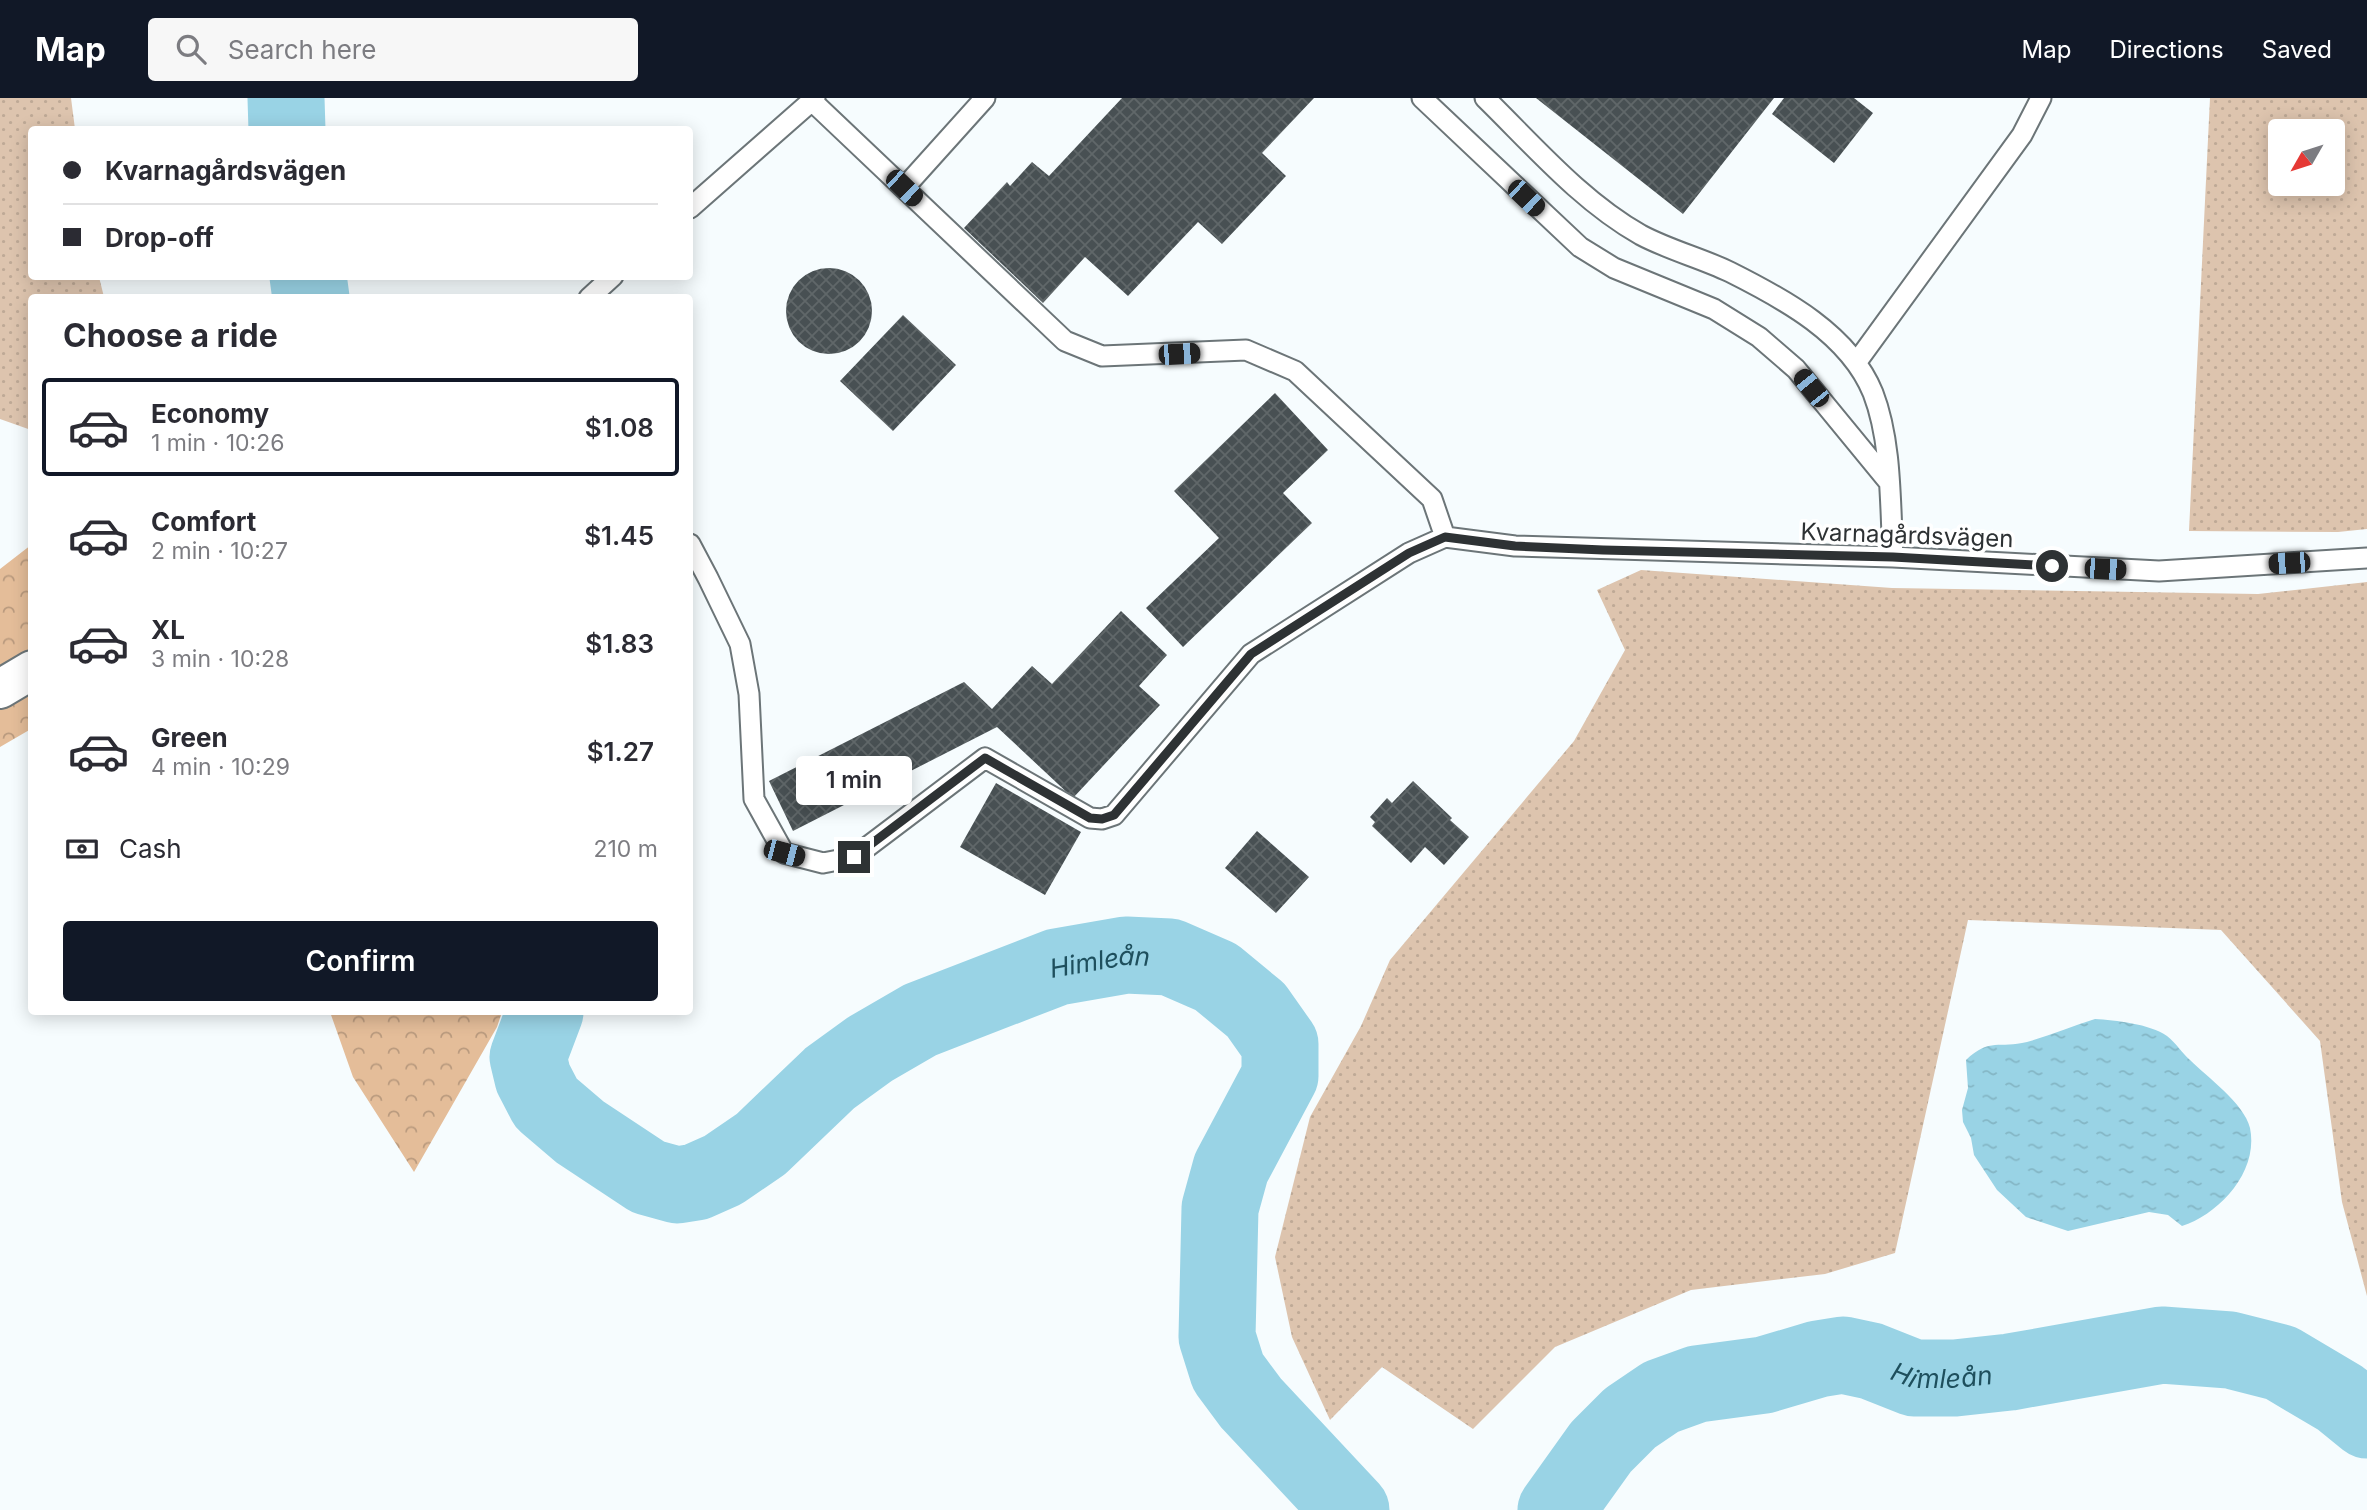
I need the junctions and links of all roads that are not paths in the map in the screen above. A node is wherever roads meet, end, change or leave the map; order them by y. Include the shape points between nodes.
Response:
1 (985, 98) edge
2 (1422, 98) edge
3 (1485, 98) edge
4 (2041, 98) edge
5 (814, 99) edge
6 (904, 188) junction
7 (693, 205) edge
8 (609, 280) edge
9 (593, 294) edge
10 (1856, 363) junction
11 (1889, 482) junction
12 (1445, 537) junction
13 (693, 550) edge
14 (1893, 557) junction
15 (2367, 558) edge
16 (28, 672) edge
17 (0, 689) edge

1 - 6 lane
2 - 11 lane via 1580,247 1614,268 1714,309 1759,337 1796,369
3 - 10 lane via 1590,200 1642,235 1779,298 1833,337
4 - 10 lane via 2022,135
5 - 6 lane
5 - 7 lane
6 - 12 lane via 1065,341 1102,356 1247,350 1295,371 1432,499
8 - 9 lane
10 - 11 lane via 1873,393 1882,424
11 - 14 lane
12 - 13 lane via 1409,553 1251,654 1114,815 1090,818 985,758 854,857 824,863 784,853 754,799 749,694 740,644
12 - 14 lane, Kvarnagårdsvägen via 1603,550
14 - 15 lane, Kvarnagårdsvägen via 2159,572
16 - 17 street

